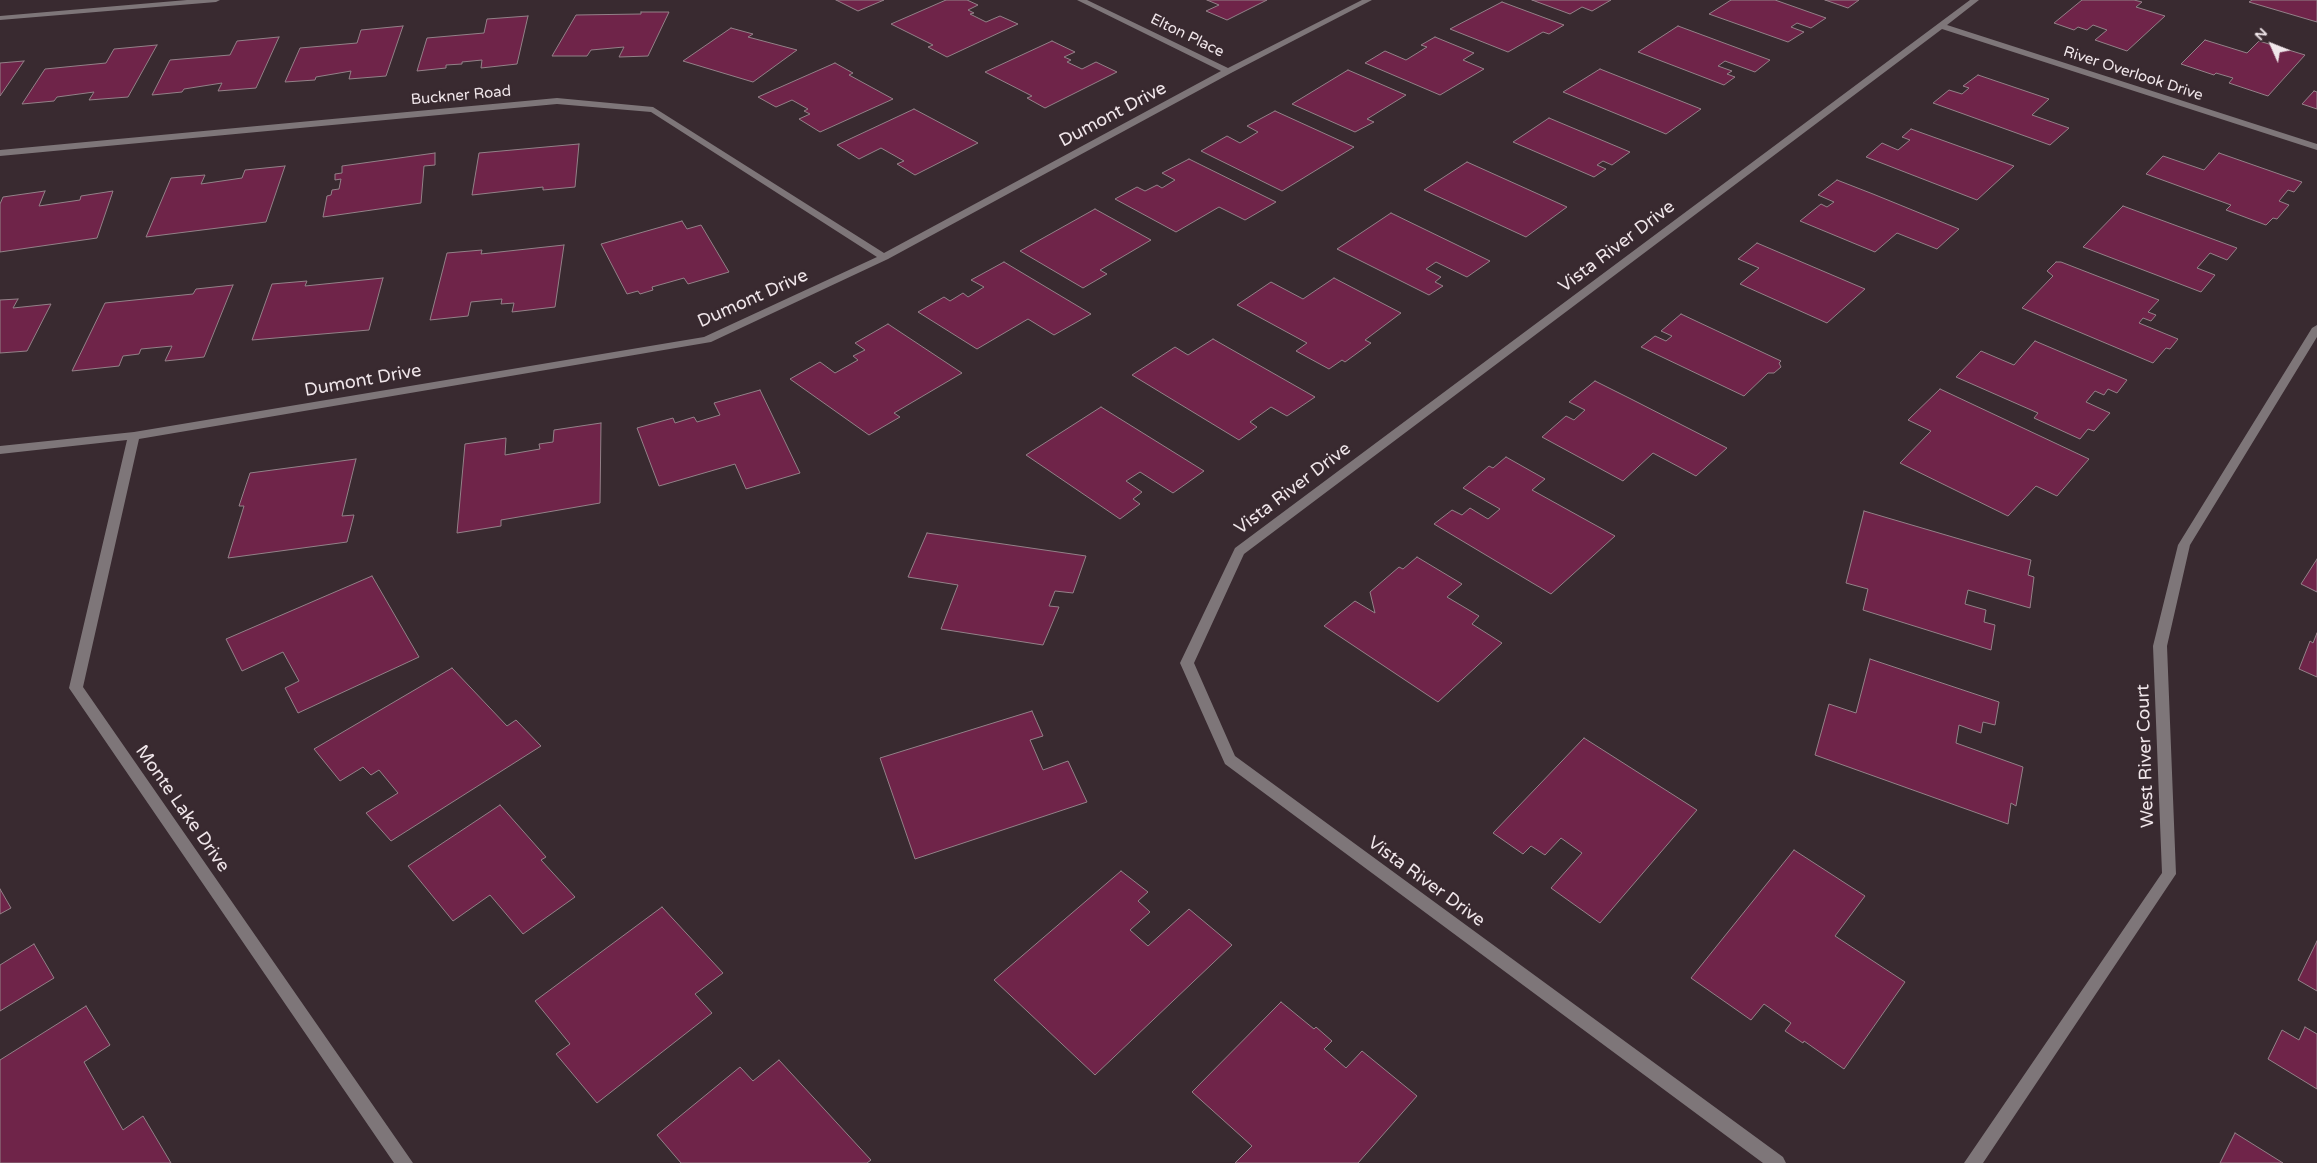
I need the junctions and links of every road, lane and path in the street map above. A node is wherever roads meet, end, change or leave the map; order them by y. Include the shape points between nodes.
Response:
1 (216, 0) edge
2 (1081, 0) edge
3 (1368, 0) edge
4 (1975, 0) edge
5 (0, 18) edge
6 (1941, 26) junction
7 (1228, 72) junction
8 (2317, 147) edge
9 (0, 153) edge
10 (884, 257) junction
11 (2317, 328) edge
12 (134, 436) junction
13 (0, 450) edge
14 (404, 1163) edge
15 (1777, 1163) edge
16 (1973, 1163) edge

1 - 5 street
2 - 7 street, Elton Place
3 - 7 street, Dumont Drive
4 - 6 street, Vista River Drive
6 - 8 street, River Overlook Drive
6 - 15 street, Vista River Drive via 1239,551 1187,663 1230,760
7 - 10 street, Dumont Drive
9 - 10 street, Buckner Road via 557,101 653,110
10 - 12 street, Dumont Drive via 707,340
11 - 16 street, West River Court via 2184,545 2160,646 2169,874
12 - 13 street, Dumont Drive
12 - 14 street, Monte Lake Drive via 76,688

